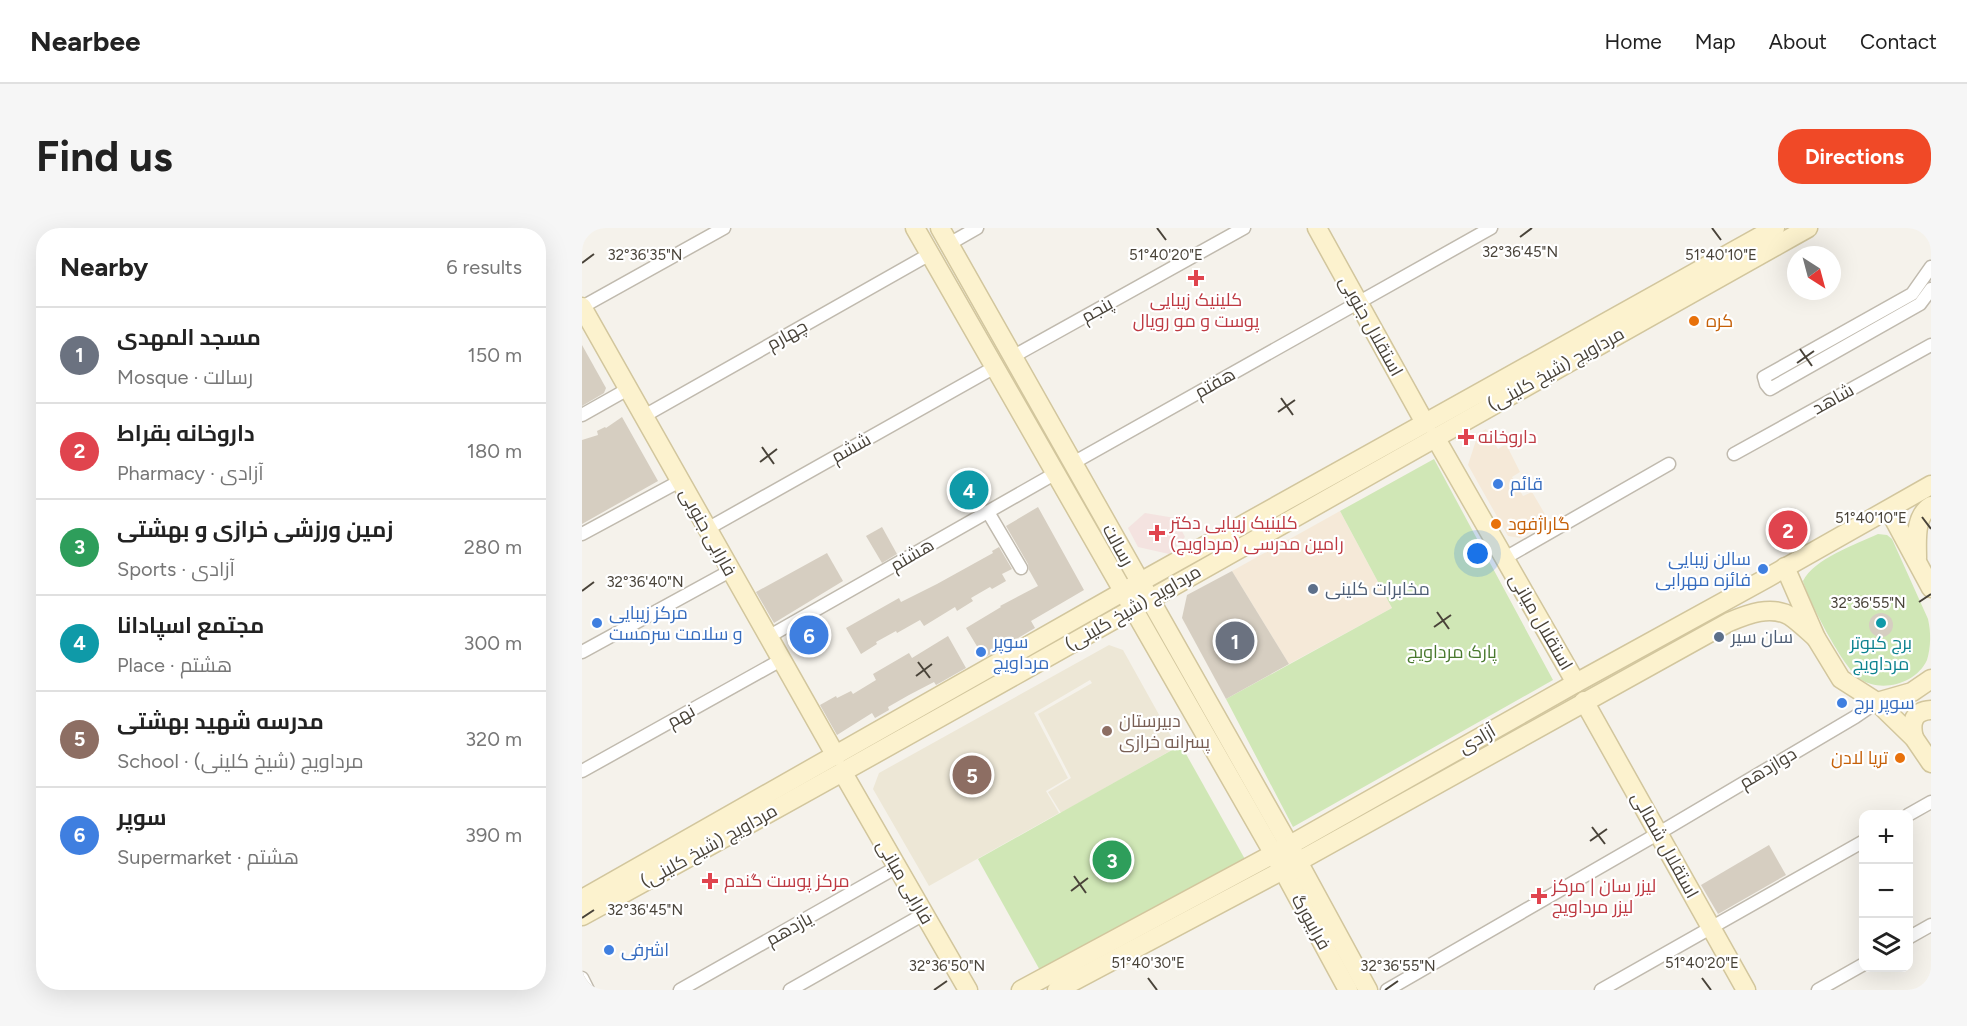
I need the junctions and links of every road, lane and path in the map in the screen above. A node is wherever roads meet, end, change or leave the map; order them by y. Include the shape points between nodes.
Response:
1 (724, 228) edge
2 (915, 228) edge
3 (977, 228) edge
4 (1244, 228) edge
5 (1317, 228) edge
6 (1491, 228) edge
7 (1775, 228) edge
8 (1808, 228) edge
9 (944, 236) edge
10 (930, 255) junction
11 (1931, 267) edge
12 (1931, 289) edge
13 (1358, 303) junction
14 (582, 307) edge
15 (1931, 345) edge
16 (1012, 357) junction
17 (995, 367) junction
18 (628, 389) junction
19 (582, 415) edge
20 (644, 416) junction
21 (1430, 430) junction
22 (1734, 454) dead end
23 (1073, 463) junction
24 (1669, 464) dead end
25 (1056, 473) junction
26 (680, 481) junction
27 (1931, 485) edge
28 (1931, 506) edge
29 (1889, 510) junction
30 (988, 512) junction
31 (707, 529) junction
32 (582, 534) edge
33 (1505, 558) junction
34 (1917, 560) junction
35 (1785, 567) junction
36 (1021, 568) dead end
37 (730, 571) junction
38 (1931, 588) edge
39 (1144, 591) junction
40 (1128, 600) junction
41 (768, 637) junction
42 (1816, 638) junction
43 (582, 652) edge
44 (781, 660) junction
45 (1931, 679) edge
46 (1576, 683) junction
47 (1584, 701) junction
48 (1877, 702) junction
49 (1931, 710) edge
50 (1914, 738) junction
51 (1931, 763) edge
52 (839, 764) junction
53 (582, 771) edge
54 (1931, 802) edge
55 (1913, 812) edge
56 (1268, 825) junction
57 (1315, 831) junction
58 (1659, 833) junction
59 (1859, 843) edge
60 (1327, 845) junction
61 (1281, 849) junction
62 (1249, 866) junction
63 (1290, 866) junction
64 (897, 867) junction
65 (1262, 881) junction
66 (1310, 883) junction
67 (582, 899) edge
68 (1301, 903) junction
69 (924, 914) junction
70 (582, 916) edge
71 (1931, 925) edge
72 (1711, 928) junction
73 (1913, 935) edge
74 (1859, 966) edge
75 (582, 978) edge
76 (588, 990) edge
77 (680, 990) edge
78 (790, 990) edge
79 (968, 990) edge
80 (1021, 990) edge
81 (1057, 990) edge
82 (1348, 990) edge
83 (1368, 990) edge
84 (1387, 990) edge
85 (1601, 990) edge
86 (1746, 990) edge
87 (1818, 990) edge

1 - 14 street
2 - 10 main road, رسالت
3 - 9 street
4 - 16 street, پنجم
5 - 13 main road, استقلال جنوبی
6 - 13 street
7 - 21 main road, مرداویج (شیخ کلینی)
8 - 21 main road, مرداویج (شیخ کلینی)
9 - 16 main road, رسالت
10 - 17 main road, رسالت
10 - 20 street, چهارم
11 - 12 street via 1912,294 1764,377 1766,384 1770,388 1920,304
13 - 21 main road, استقلال جنوبی
13 - 23 street, هفتم
14 - 18 main road, فارابی جنوبی
15 - 22 street, شاهد
16 - 23 main road, رسالت
17 - 25 main road, رسالت
17 - 31 street, ششم
18 - 19 street
18 - 20 main road, فارابی جنوبی
20 - 26 main road, فارابی جنوبی
21 - 33 main road, استقلال میانی
21 - 39 main road, مرداویج (شیخ کلینی)
23 - 39 main road, رسالت
24 - 33 street
25 - 30 street, هشتم
25 - 40 main road, رسالت
26 - 31 main road, فارابی جنوبی
26 - 32 street
27 - 29 main road, آزادی
28 - 34 main road via 1924,510 1917,530
29 - 34 main road
29 - 35 main road, آزادی
30 - 36 street
30 - 41 street, هشتم
31 - 37 main road, فارابی جنوبی
33 - 46 main road, استقلال میانی
34 - 38 main road
35 - 42 main road
35 - 46 main road, آزادی
37 - 41 main road, فارابی جنوبی
37 - 43 street
39 - 40 main road, مرداویج (شیخ کلینی)
39 - 56 main road, رسالت
40 - 52 main road, مرداویج (شیخ کلینی)
40 - 56 main road, رسالت
41 - 44 main road, فارابی جنوبی
42 - 47 main road, آزادی via 1789,616 1773,611 1750,613
42 - 48 main road via 1841,679
44 - 52 main road, فارابی جنوبی
44 - 53 street, نهم
45 - 48 main road via 1912,692
46 - 57 main road, آزادی
47 - 58 main road, استقلال شمالی
47 - 60 main road, آزادی
48 - 50 main road
48 - 58 street, دوازدهم
49 - 50 main road via 1915,716 1911,725
50 - 51 main road
52 - 64 main road, فارابی میانی
52 - 67 main road, مرداویج (شیخ کلینی)
52 - 70 main road, مرداویج (شیخ کلینی)
54 - 55 street
56 - 57 main road via 1297,832
56 - 61 main road, رسالت
56 - 62 main road
57 - 61 main road, آزادی
58 - 72 main road, استقلال شمالی
58 - 84 street, دوازدهم
59 - 72 street
60 - 63 main road, آزادی
60 - 66 main road via 1315,860
61 - 62 main road, آزادی
61 - 63 main road, فرایبورگ
62 - 80 main road, آزادی
63 - 65 main road, آزادی
63 - 66 main road, فرایبورگ
63 - 68 main road, فرایبورگ
64 - 69 main road, فارابی میانی
64 - 77 street, یازدهم
65 - 68 main road
65 - 81 main road, آزادی
66 - 83 main road, فرایبورگ
68 - 82 main road, فرایبورگ
69 - 78 street
69 - 79 main road, فارابی میانی
71 - 73 street
72 - 85 street
72 - 86 main road, استقلال شمالی
74 - 87 street
75 - 76 street

